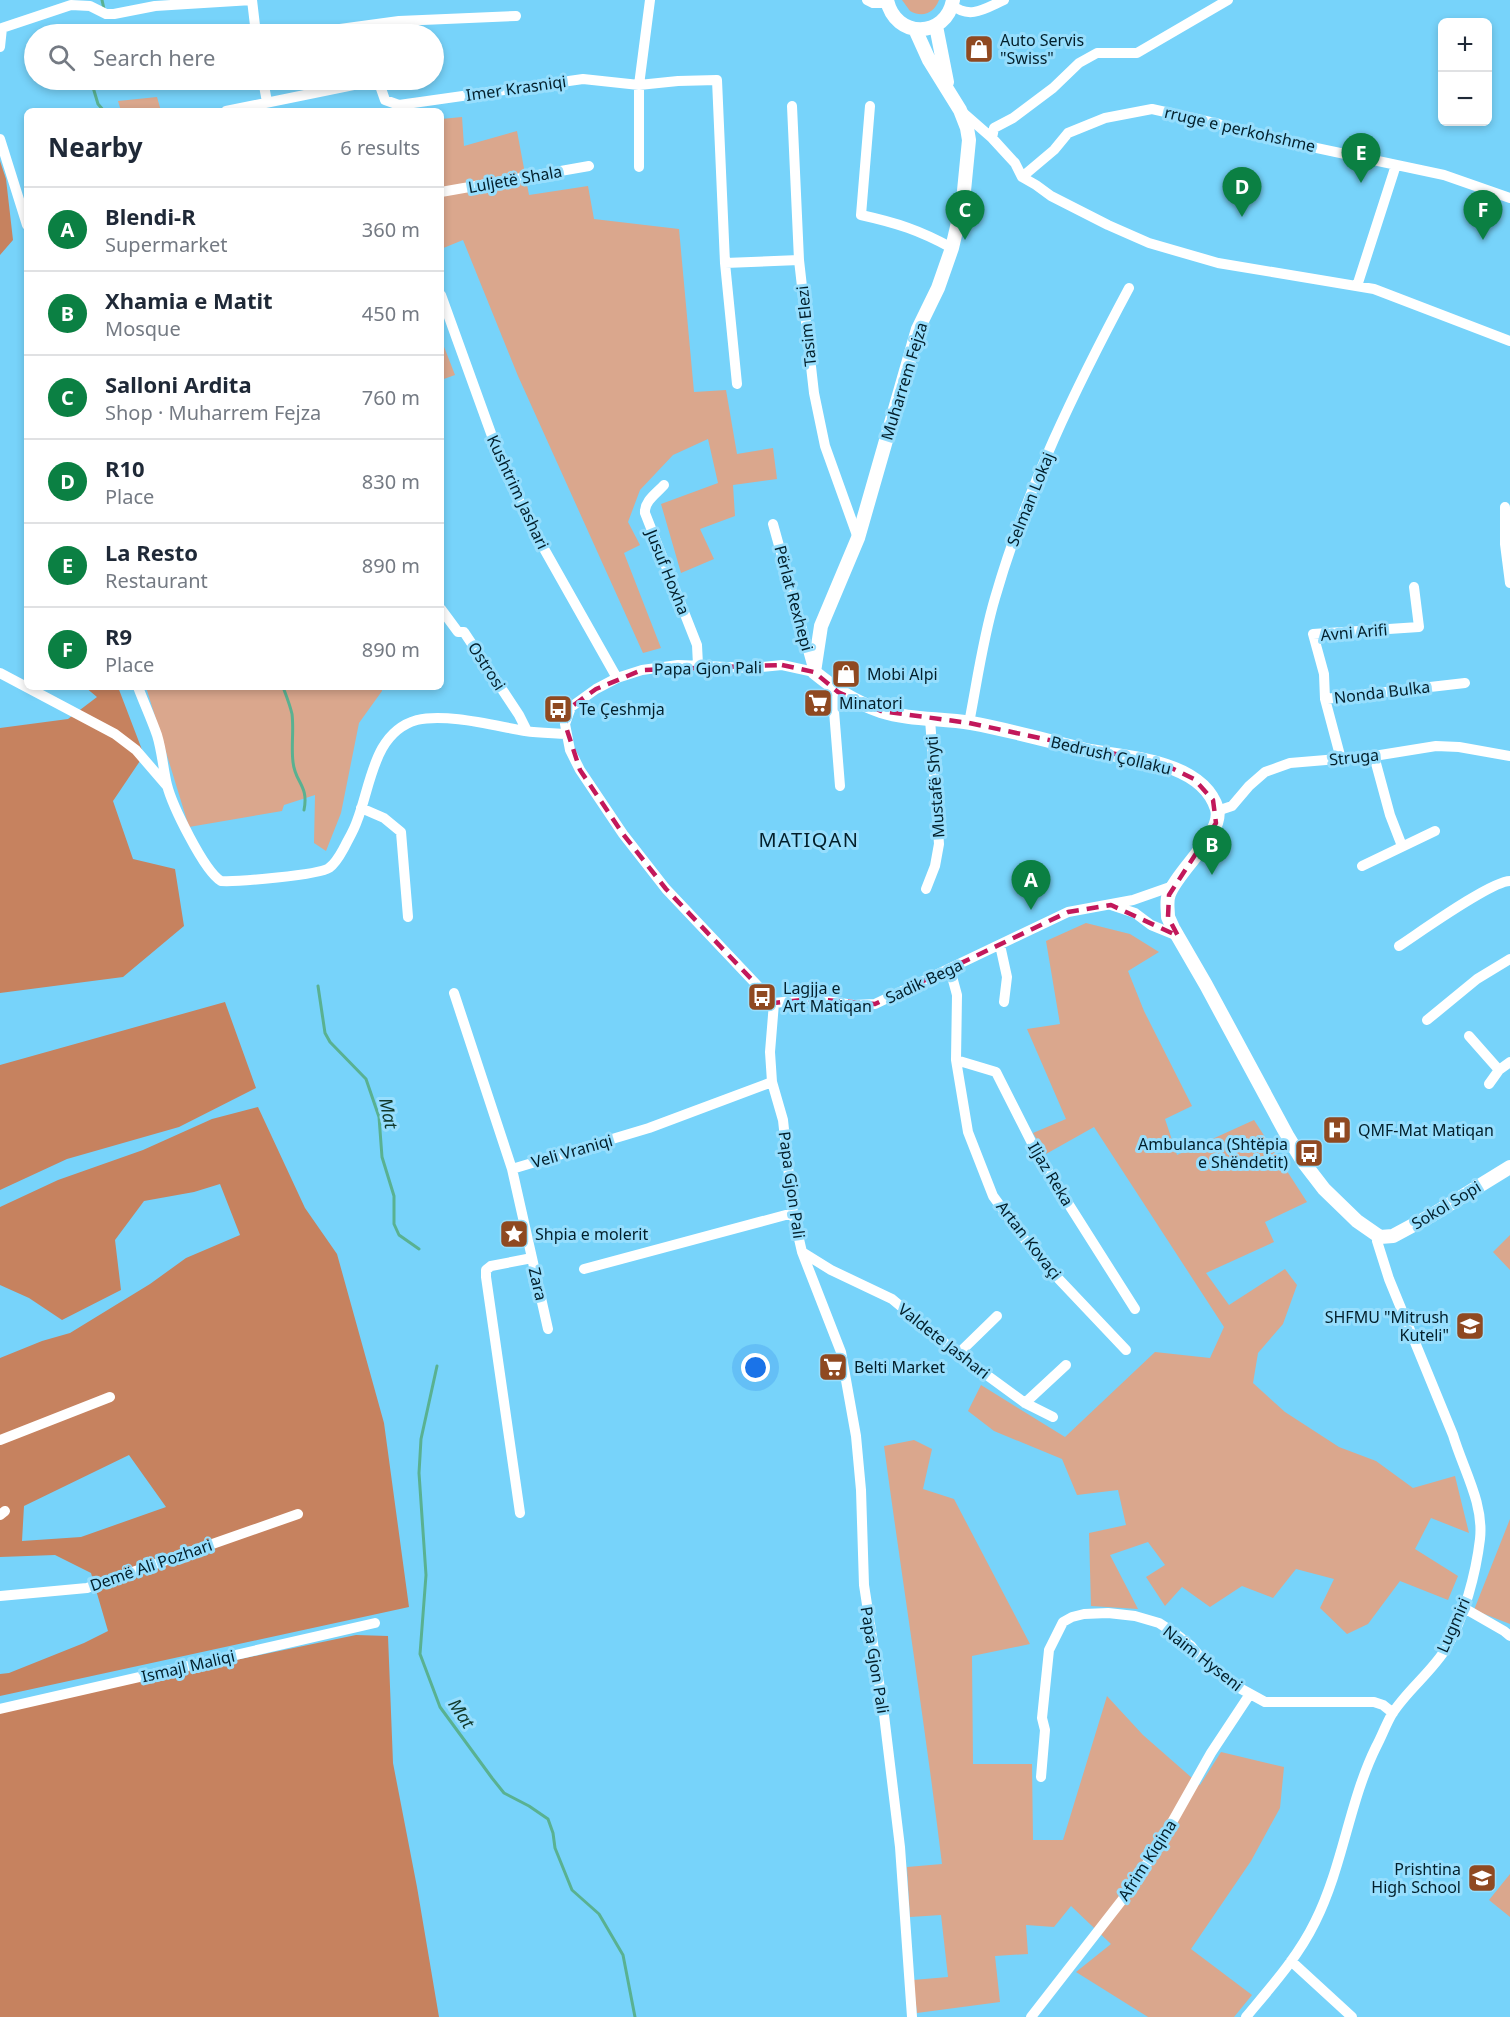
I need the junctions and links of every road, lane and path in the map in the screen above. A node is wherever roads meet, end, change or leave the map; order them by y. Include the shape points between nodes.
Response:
1 (252, 0) edge
2 (650, 0) edge
3 (867, 0) edge
4 (1005, 0) edge
5 (1228, 0) edge
6 (888, 2) edge
7 (953, 2) edge
8 (516, 16) dead end
9 (255, 24) edge
10 (377, 24) edge
11 (936, 26) junction
12 (915, 29) junction
13 (0, 47) edge
14 (639, 86) junction
15 (265, 90) edge
16 (328, 90) edge
17 (382, 90) edge
18 (948, 90) junction
19 (267, 102) junction
20 (792, 106) dead end
21 (870, 106) dead end
22 (240, 108) edge
23 (399, 108) edge
24 (960, 110) junction
25 (992, 138) junction
26 (0, 139) edge
27 (1396, 165) junction
28 (589, 166) dead end
29 (639, 167) dead end
30 (1022, 177) junction
31 (444, 191) edge
32 (1510, 198) edge
33 (24, 215) edge
34 (952, 248) junction
35 (800, 260) junction
36 (725, 263) junction
37 (1357, 286) junction
38 (1129, 288) dead end
39 (444, 303) edge
40 (1510, 340) edge
41 (737, 384) dead end
42 (664, 484) dead end
43 (1505, 507) dead end
44 (773, 524) dead end
45 (858, 538) junction
46 (1507, 544) edge
47 (1510, 583) edge
48 (1414, 586) dead end
49 (444, 613) edge
50 (698, 665) junction
51 (814, 672) junction
52 (0, 673) edge
53 (617, 678) junction
54 (1465, 682) dead end
55 (24, 686) edge
56 (32, 690) edge
57 (139, 690) edge
58 (838, 692) junction
59 (1325, 699) junction
60 (930, 719) junction
61 (969, 723) junction
62 (527, 731) junction
63 (566, 734) junction
64 (1374, 756) junction
65 (1509, 758) edge
66 (1341, 759) junction
67 (167, 786) junction
68 (840, 786) dead end
69 (361, 808) junction
70 (1217, 811) junction
71 (1435, 831) dead end
72 (1402, 846) junction
73 (1362, 866) dead end
74 (1510, 882) edge
75 (1173, 886) junction
76 (926, 889) dead end
77 (1111, 905) junction
78 (408, 917) dead end
79 (1178, 936) junction
80 (1000, 945) junction
81 (1399, 946) dead end
82 (1510, 959) edge
83 (950, 969) junction
84 (454, 993) dead end
85 (1004, 1002) dead end
86 (774, 1003) junction
87 (1427, 1020) dead end
88 (1469, 1036) dead end
89 (956, 1060) junction
90 (1510, 1062) edge
91 (1499, 1070) junction
92 (772, 1082) junction
93 (1489, 1084) dead end
94 (1510, 1167) edge
95 (512, 1169) junction
96 (793, 1213) junction
97 (1380, 1237) junction
98 (802, 1252) junction
99 (532, 1258) junction
100 (584, 1269) dead end
101 (1135, 1309) dead end
102 (997, 1316) dead end
103 (548, 1329) dead end
104 (1126, 1350) dead end
105 (958, 1354) junction
106 (1066, 1365) dead end
107 (110, 1397) dead end
108 (1025, 1403) junction
109 (1053, 1417) dead end
110 (0, 1440) edge
111 (298, 1514) dead end
112 (520, 1514) dead end
113 (0, 1596) edge
114 (1464, 1608) junction
115 (375, 1623) dead end
116 (1510, 1636) edge
117 (1250, 1694) junction
118 (0, 1709) edge
119 (1393, 1713) junction
120 (1041, 1778) dead end
121 (1291, 1961) junction
122 (912, 2017) edge
123 (1031, 2017) edge
124 (1246, 2017) edge
125 (1352, 2017) edge

1 - 9 street
1 - 13 street via 155,6 114,14 71,5 3,28
2 - 14 street
3 - 6 street
4 - 7 street via 977,13 961,11
5 - 25 street via 1137,53 1097,53 1079,63 1053,88 994,128
6 - 12 street via 899,22
7 - 11 street via 947,16
8 - 10 street
11 - 12 street
11 - 18 street, Muharrem Fejza
12 - 18 street, Muharrem Fejza
14 - 23 street, Imer Krasniqi via 583,79
14 - 29 street
14 - 36 street, Imer Krasniqi via 717,80
15 - 19 street
16 - 19 street, Imer Krasniqi
17 - 23 street, Imer Krasniqi via 385,100
18 - 24 street, Muharrem Fejza
19 - 22 street, Imer Krasniqi
20 - 35 street, Tasim Elezi
21 - 34 street via 861,215 922,232
24 - 25 street
24 - 34 street, Muharrem Fejza via 969,140 963,201
25 - 30 street
26 - 33 street
27 - 30 street, rruge e perkohshme via 1152,109 1105,118 1068,134
27 - 32 street, rruge e perkohshme via 1443,175
27 - 37 street
28 - 31 street, Luljetë Shala
30 - 37 street via 1050,196 1149,243 1218,263
34 - 45 street, Muharrem Fejza via 918,329
35 - 36 street
35 - 45 street, Tasim Elezi via 810,367 825,447
36 - 41 street
37 - 40 street via 1395,296
38 - 61 street, Selman Lokaj via 1092,356 1012,542 994,600
39 - 53 street, Kushtrim Jashari via 505,472
42 - 50 street, Jusuf Hoxha via 648,502 645,513 698,645
43 - 46 street
44 - 51 street, Përlat Rexhepi
45 - 51 street, Muharrem Fejza via 821,626
46 - 47 street
48 - 59 street, Avni Arifi via 1419,627 1313,634 1324,674
49 - 62 street, Ostrosi via 458,632 464,632
50 - 51 street, Papa Gjon Pali via 782,665
50 - 53 street, Papa Gjon Pali via 642,670
51 - 58 street, Bedrush Çollaku
52 - 55 street
53 - 63 street, Papa Gjon Pali via 571,707
54 - 59 street, Nonda Bulka
56 - 67 street via 115,734 136,750
57 - 67 street via 157,737
58 - 60 street, Bedrush Çollaku via 881,711
58 - 68 street via 834,711
59 - 66 street, Nonda Bulka
60 - 61 street, Bedrush Çollaku
60 - 76 street, Mustafë Shyti via 939,844
61 - 70 street, Bedrush Çollaku via 1163,764 1194,779
62 - 63 street
62 - 69 street via 451,719 405,724 378,756
63 - 86 street via 580,770 623,834 666,889
64 - 65 street, Struga via 1436,746
64 - 66 street, Struga
64 - 72 street
66 - 70 street, Struga via 1290,762 1274,768 1258,777 1232,806
67 - 69 street via 204,861 217,878 226,881 327,869 338,859
69 - 78 street via 384,818 401,832
70 - 75 street via 1212,831
71 - 72 street
72 - 73 street
74 - 81 street via 1503,881 1473,898
75 - 77 street, Sadik Bega
75 - 79 street via 1168,917
77 - 79 street
77 - 80 street, Sadik Bega via 1068,912
79 - 97 street via 1304,1163 1344,1209
80 - 83 street, Sadik Bega
80 - 85 street via 1007,977
82 - 87 street via 1477,979
83 - 86 street, Sadik Bega via 875,1004 812,999
83 - 89 street, Artan Kovaçi via 957,995
84 - 95 street, Veli Vraniqi
86 - 92 street, Papa Gjon Pali
88 - 91 street
89 - 101 street, Iljaz Reka via 996,1072 1040,1159
89 - 104 street, Artan Kovaçi via 968,1132 993,1196 1036,1255
90 - 91 street
91 - 93 street
92 - 95 street, Veli Vraniqi via 649,1128
92 - 96 street, Papa Gjon Pali via 783,1120
94 - 97 street, Sokol Sopi via 1400,1233
95 - 99 street, Zara
96 - 98 street, Papa Gjon Pali
96 - 100 street
97 - 114 street, Lugmiri via 1377,1241 1389,1279 1479,1508 1480,1542
98 - 105 street, Valdete Jashari via 892,1299
98 - 122 street, Papa Gjon Pali via 841,1352 856,1436 864,1585 900,1847
99 - 103 street, Zara
99 - 112 street via 486,1270
102 - 105 street
105 - 108 street, Valdete Jashari
106 - 108 street
107 - 110 street
108 - 109 street, Valdete Jashari
111 - 113 street, Demë Ali Pozhari via 87,1588
114 - 116 street
114 - 119 street, Lugmiri via 1447,1647
115 - 118 street, Ismajl Maliqi
117 - 119 street, Naim Hyseni via 1276,1703 1374,1702
117 - 120 street, Naim Hyseni via 1159,1623 1108,1613 1072,1617 1063,1622 1049,1650
117 - 123 street, Afrim Kiqina via 1132,1886
119 - 121 street, Lugmiri via 1366,1768 1322,1907
121 - 124 street, Lugmiri
121 - 125 street

